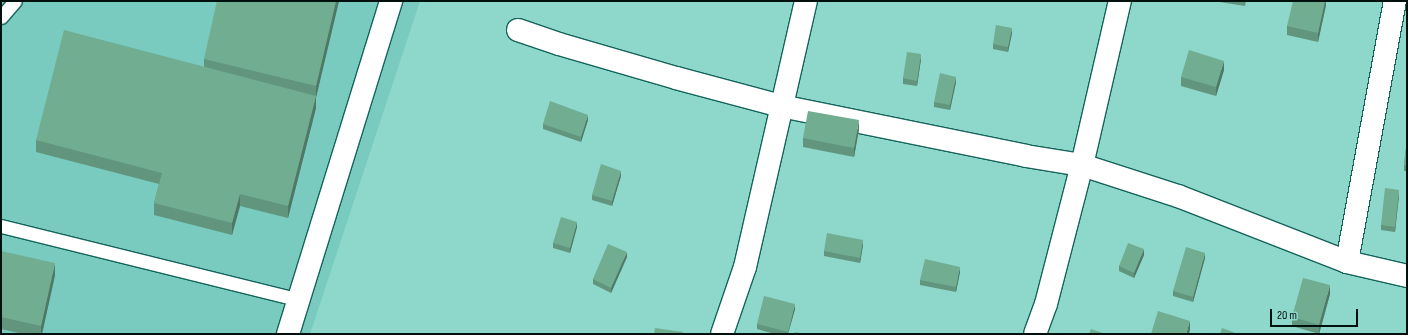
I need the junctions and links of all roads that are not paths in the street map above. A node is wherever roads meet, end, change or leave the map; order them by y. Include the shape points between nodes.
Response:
1 (15, 1) edge
2 (391, 1) edge
3 (806, 1) edge
4 (1120, 1) edge
5 (1395, 1) edge
6 (1, 17) edge
7 (518, 30) dead end
8 (781, 106) junction
9 (1082, 165) junction
10 (1, 226) edge
11 (1347, 262) junction
12 (1407, 276) edge
13 (300, 300) junction
14 (288, 334) edge
15 (722, 334) edge
16 (1035, 334) edge

1 - 6 lane
2 - 13 street
3 - 8 street
4 - 9 street
5 - 11 street
7 - 8 street via 661,74
8 - 9 street
8 - 15 street via 745,267
9 - 11 street via 1178,196
9 - 16 street via 1046,304
10 - 13 lane
11 - 12 street
13 - 14 street

